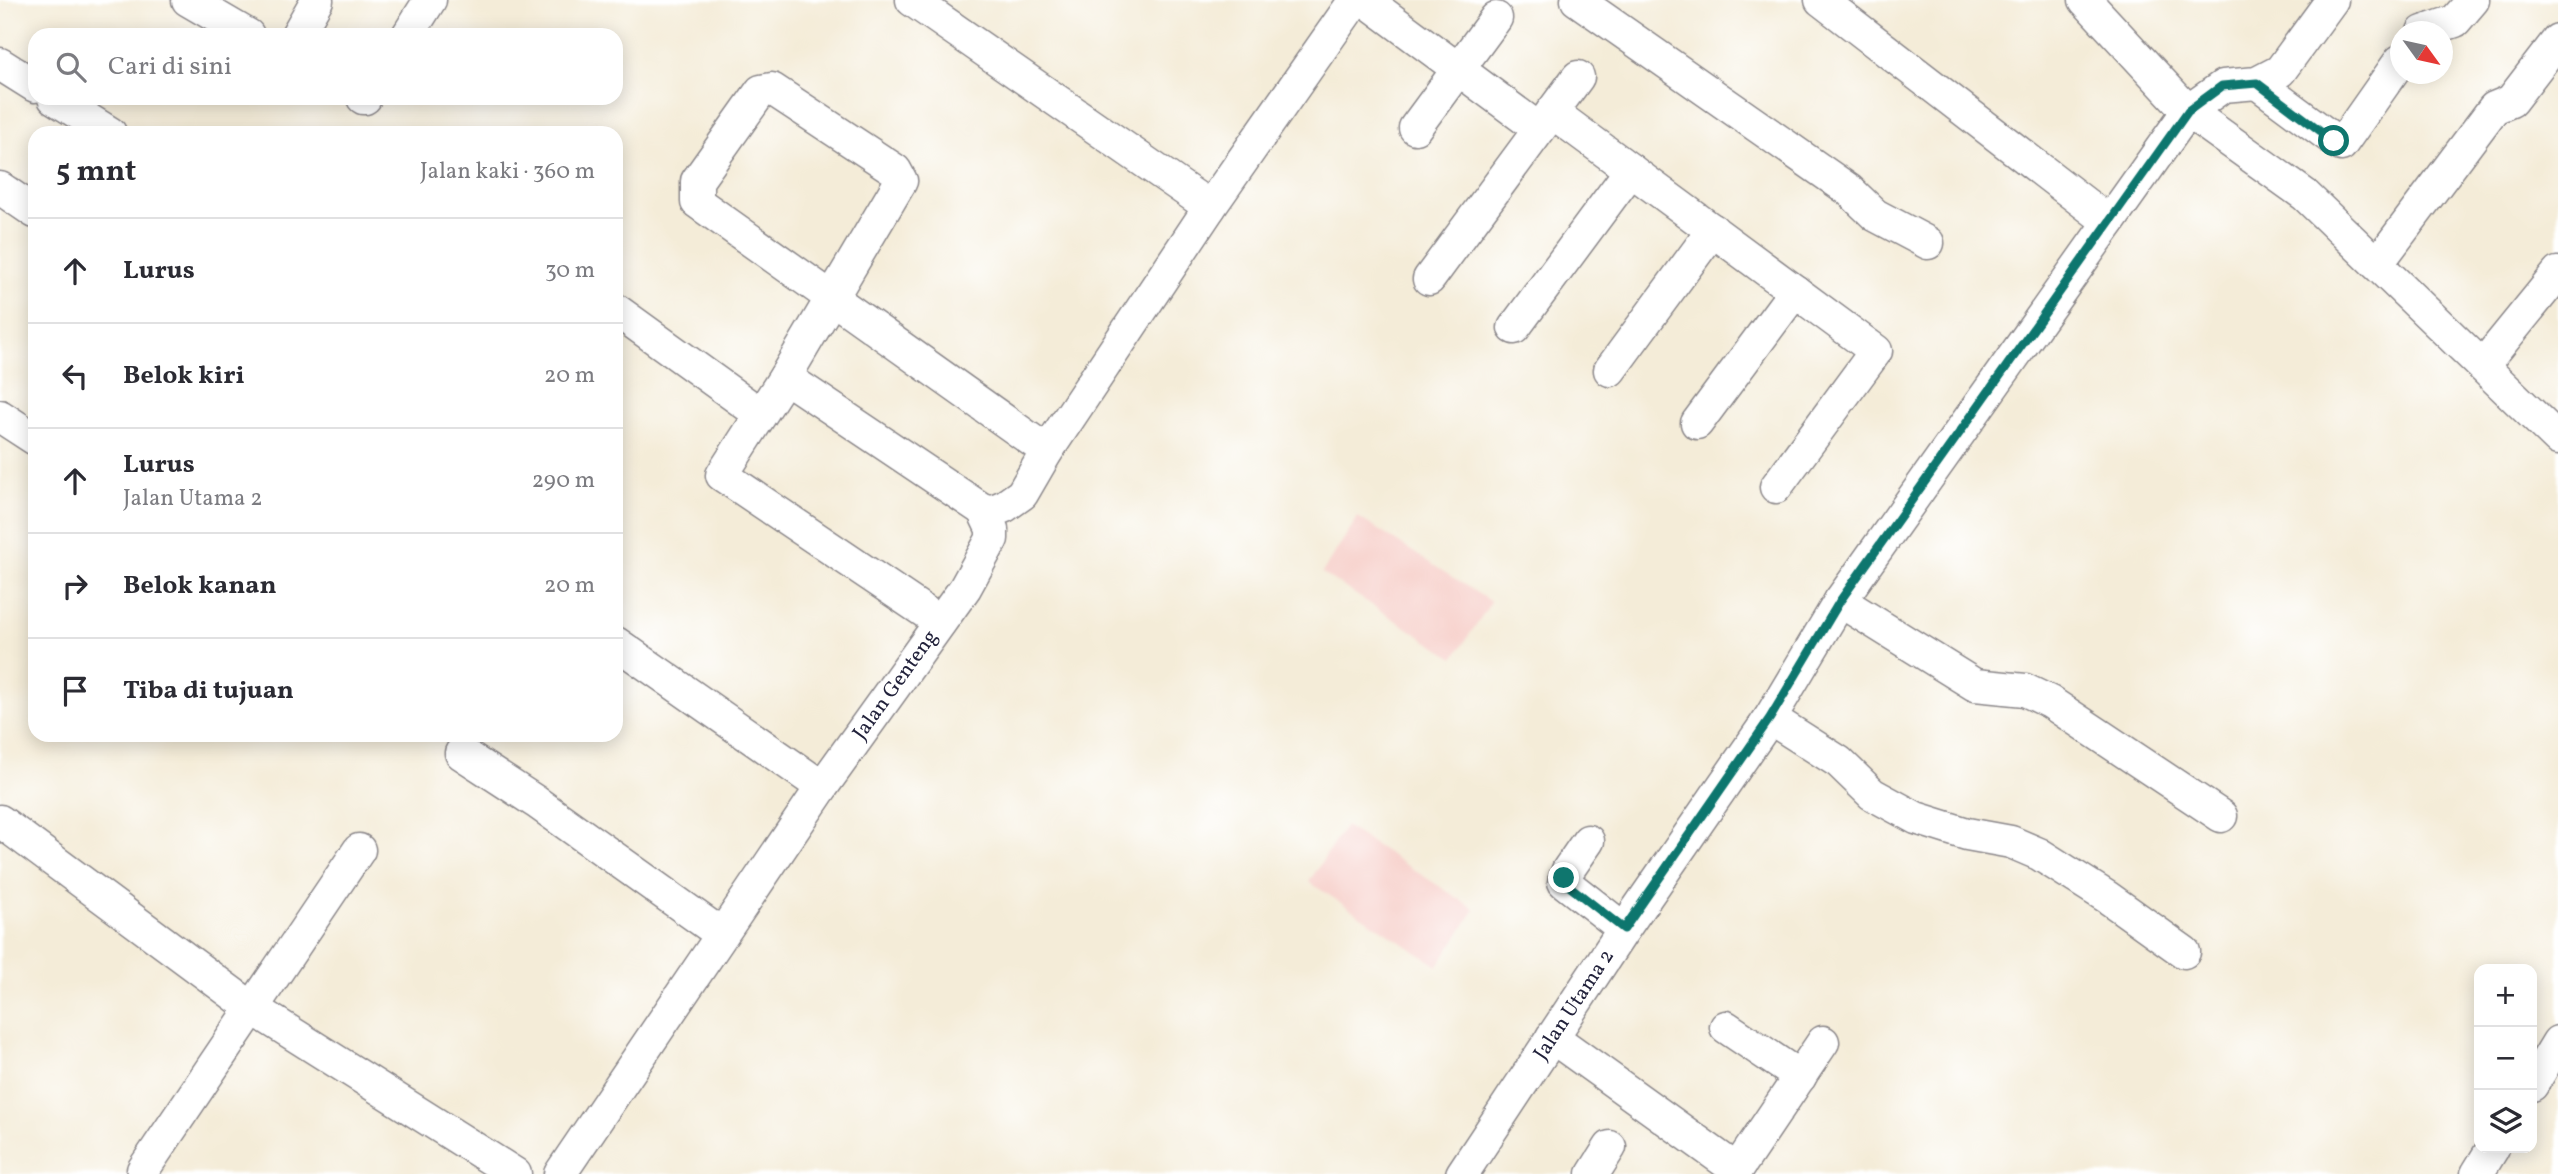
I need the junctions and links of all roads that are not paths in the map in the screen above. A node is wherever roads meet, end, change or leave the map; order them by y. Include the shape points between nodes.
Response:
1 (188, 0) edge
2 (317, 0) edge
3 (429, 0) edge
4 (912, 0) edge
5 (1355, 0) edge
6 (1365, 0) edge
7 (1577, 0) edge
8 (1821, 0) edge
9 (2085, 0) edge
10 (2332, 0) edge
11 (2473, 0) edge
12 (1496, 18) dead end
13 (2452, 21) edge
14 (236, 28) edge
15 (301, 28) edge
16 (412, 28) edge
17 (2558, 40) edge
18 (0, 64) edge
19 (1458, 69) junction
20 (2390, 75) edge
21 (1578, 77) dead end
22 (28, 82) edge
23 (2257, 83) junction
24 (65, 105) edge
25 (2188, 111) junction
26 (1546, 120) junction
27 (99, 126) edge
28 (1415, 128) dead end
29 (1631, 170) junction
30 (0, 188) edge
31 (28, 207) edge
32 (1210, 207) junction
33 (2109, 222) junction
34 (1713, 230) junction
35 (1928, 243) dead end
36 (2377, 264) junction
37 (2558, 273) edge
38 (1429, 279) dead end
39 (1795, 291) junction
40 (831, 296) junction
41 (623, 315) edge
42 (1514, 328) dead end
43 (2484, 364) junction
44 (1610, 370) dead end
45 (785, 377) junction
46 (760, 414) junction
47 (0, 416) edge
48 (1697, 423) dead end
49 (28, 434) edge
50 (2558, 439) edge
51 (1047, 451) junction
52 (1776, 486) dead end
53 (982, 510) junction
54 (1840, 601) junction
55 (940, 622) junction
56 (623, 648) edge
57 (1770, 718) junction
58 (461, 753) dead end
59 (822, 787) junction
60 (2221, 816) dead end
61 (0, 821) edge
62 (1588, 841) dead end
63 (359, 850) dead end
64 (1624, 929) junction
65 (721, 934) junction
66 (2184, 952) dead end
67 (252, 1008) junction
68 (1726, 1027) dead end
69 (1552, 1037) junction
70 (1823, 1042) dead end
71 (2558, 1042) edge
72 (1800, 1077) junction
73 (2537, 1077) edge
74 (1611, 1147) dead end
75 (2490, 1153) edge
76 (1477, 1169) edge
77 (143, 1170) dead end
78 (1735, 1172) edge
79 (515, 1174) edge
80 (560, 1174) edge
81 (1593, 1174) edge
82 (2477, 1174) edge

1 - 14 street
2 - 15 street
3 - 16 street
4 - 32 street
5 - 32 street
6 - 19 street
7 - 35 street via 1849,190 1875,215
8 - 33 street
9 - 25 street
10 - 23 street via 2280,71
11 - 13 street
12 - 19 street
17 - 36 street via 2511,101 2494,108
18 - 22 street
19 - 26 street
19 - 28 street
20 - 23 street via 2341,145
21 - 26 street
23 - 25 street, Jalan Utama 2 via 2222,86
24 - 27 street
25 - 33 street, Jalan Utama 2
25 - 36 street via 2305,195
26 - 29 street
26 - 38 street
29 - 34 street
29 - 42 street
30 - 31 street
32 - 51 street
33 - 54 street, Jalan Utama 2
34 - 39 street
34 - 44 street
36 - 43 street
37 - 43 street
39 - 48 street
39 - 52 street via 1876,351
40 - 40 street via 697,202 697,181 766,88 900,176 884,214
40 - 45 street
40 - 51 street
41 - 46 street
43 - 50 street
45 - 46 street
45 - 53 street
46 - 55 street via 721,473 723,477
47 - 49 street
51 - 53 street via 1015,501 993,511
53 - 55 street, Jalan Genteng via 992,529 989,548
54 - 57 street, Jalan Utama 2
54 - 60 street via 1975,685 2025,690 2050,702
55 - 59 street, Jalan Genteng
56 - 59 street
57 - 64 street, Jalan Utama 2
57 - 66 street via 1839,762 1883,800 1916,818 2011,842 2039,854
58 - 65 street
59 - 65 street, Jalan Genteng
61 - 67 street
62 - 64 street via 1564,882
63 - 67 street
64 - 69 street, Jalan Utama 2
65 - 80 street, Jalan Genteng
67 - 77 street
67 - 79 street
68 - 72 street
69 - 76 street, Jalan Utama 2
69 - 78 street
70 - 72 street
71 - 73 street
72 - 78 street
74 - 81 street
75 - 82 street

